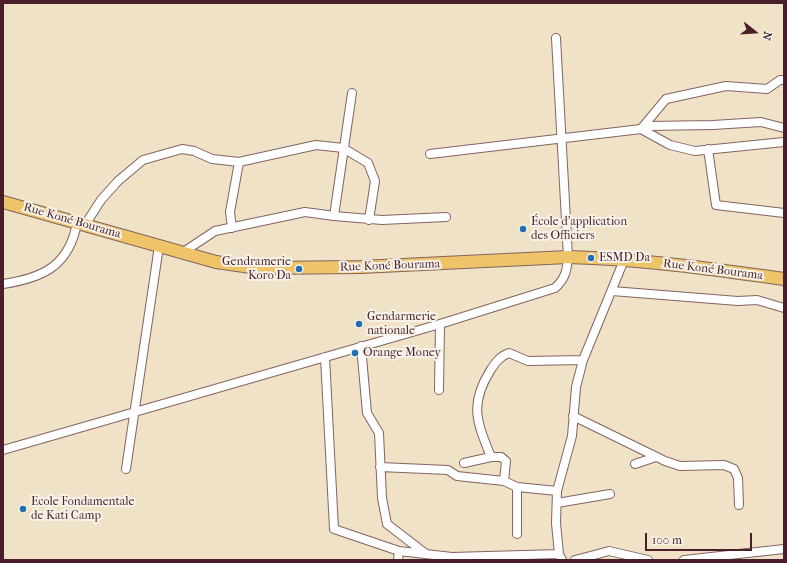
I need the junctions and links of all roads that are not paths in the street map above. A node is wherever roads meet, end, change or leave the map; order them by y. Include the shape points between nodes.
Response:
1 (556, 38) dead end
2 (784, 80) edge
3 (352, 93) dead end
4 (784, 128) edge
5 (641, 129) junction
6 (561, 138) junction
7 (784, 142) edge
8 (343, 148) junction
9 (708, 149) junction
10 (430, 154) dead end
11 (239, 162) junction
12 (3, 202) edge
13 (784, 213) edge
14 (334, 216) junction
15 (446, 217) dead end
16 (369, 220) junction
17 (81, 224) junction
18 (232, 228) junction
19 (159, 246) junction
20 (182, 252) junction
21 (568, 257) junction
22 (624, 260) junction
23 (784, 279) edge
24 (3, 284) edge
25 (612, 291) junction
26 (784, 308) edge
27 (440, 324) junction
28 (361, 346) junction
29 (325, 357) junction
30 (583, 360) junction
31 (439, 390) dead end
32 (134, 412) junction
33 (573, 416) junction
34 (3, 450) edge
35 (491, 457) junction
36 (656, 457) junction
37 (464, 463) dead end
38 (634, 464) dead end
39 (380, 466) junction
40 (126, 470) dead end
41 (504, 481) junction
42 (517, 487) junction
43 (557, 491) junction
44 (610, 494) dead end
45 (557, 503) junction
46 (739, 505) dead end
47 (517, 534) dead end
48 (784, 549) edge
49 (399, 551) junction
50 (427, 554) junction
51 (561, 557) edge
52 (725, 558) edge
53 (452, 559) edge
54 (398, 560) edge
55 (575, 560) edge
56 (648, 560) edge
57 (684, 560) edge

1 - 6 street
2 - 5 street via 767,89 726,86 666,99
3 - 8 street
4 - 5 street via 761,122 713,126 648,126
5 - 6 street
5 - 9 street via 670,145 695,151
6 - 10 street
6 - 21 street
7 - 9 street
8 - 11 street via 316,145
8 - 14 street
8 - 16 street via 368,163 375,181
9 - 13 street via 716,205
11 - 17 street via 212,159 194,151 182,150 143,160 118,181
11 - 18 street via 230,212
12 - 17 highway, Rue Koné Bourama
14 - 16 street
14 - 18 street via 305,212
15 - 16 street
17 - 19 highway, Rue Koné Bourama
17 - 24 street via 54,266 45,273 25,281
18 - 20 street via 215,231
19 - 20 highway, Rue Koné Bourama
19 - 32 street
20 - 21 highway, Rue Koné Bourama via 237,266 287,269
21 - 22 highway, Rue Koné Bourama
21 - 27 street via 567,272 555,288
22 - 23 highway, Rue Koné Bourama
22 - 25 street
25 - 26 street via 738,301 758,300
25 - 30 street
27 - 28 street
27 - 31 street
28 - 29 street
28 - 39 street via 367,413 379,433
29 - 32 street
29 - 49 street via 334,529
30 - 33 street via 576,387
30 - 35 street via 528,361 509,353 495,362 483,382 476,402 478,420
32 - 34 street
32 - 40 street
33 - 36 street
33 - 43 street via 572,436
35 - 37 street
35 - 41 street via 502,457 506,461
36 - 38 street
36 - 46 street via 680,466 724,465 734,469 738,478
39 - 41 street via 448,470 457,476
39 - 50 street via 387,524
41 - 42 street
42 - 43 street
42 - 47 street
43 - 45 street
44 - 45 street
45 - 51 street via 556,523
48 - 52 street
49 - 50 street
49 - 54 street
50 - 53 street
51 - 53 street
52 - 57 street
55 - 56 street via 609,551

